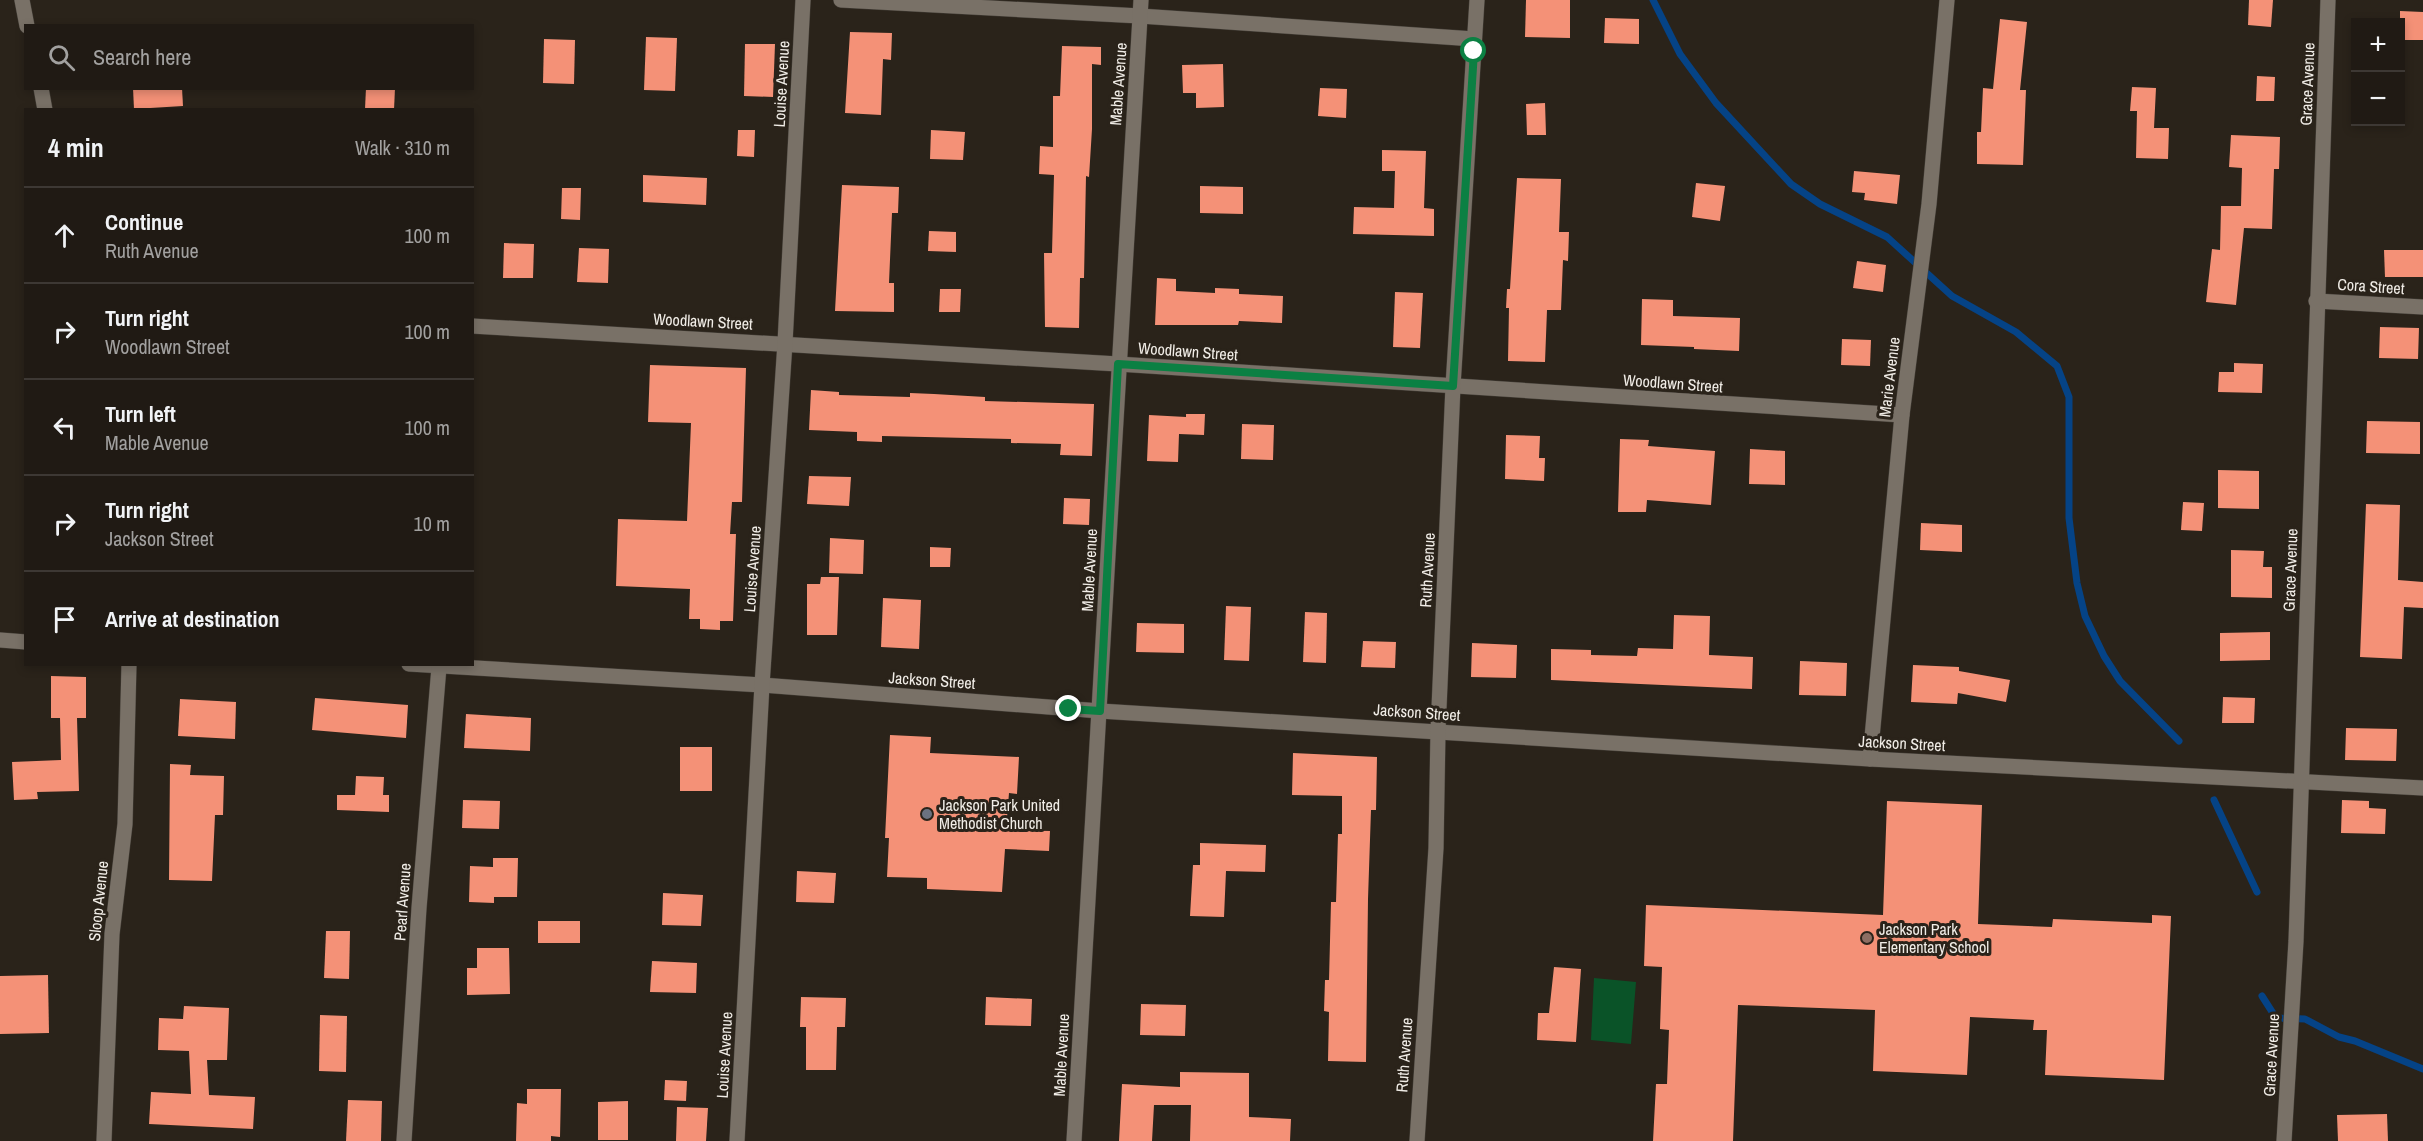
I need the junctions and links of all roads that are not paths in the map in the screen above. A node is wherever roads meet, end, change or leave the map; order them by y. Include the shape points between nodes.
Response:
1 (22, 0) edge
2 (803, 0) edge
3 (841, 0) edge
4 (1141, 0) edge
5 (1477, 0) edge
6 (1947, 0) edge
7 (2328, 0) edge
8 (1140, 16) junction
9 (27, 24) edge
10 (1474, 39) junction
11 (41, 90) edge
12 (45, 108) edge
13 (2316, 301) junction
14 (2423, 308) edge
15 (474, 326) edge
16 (785, 343) junction
17 (1118, 364) junction
18 (1453, 386) junction
19 (1902, 416) junction
20 (0, 640) edge
21 (24, 642) edge
22 (129, 666) edge
23 (429, 666) edge
24 (439, 667) junction
25 (762, 686) junction
26 (1100, 711) junction
27 (1438, 731) junction
28 (1870, 759) junction
29 (2301, 782) junction
30 (2423, 788) edge
31 (104, 1141) edge
32 (404, 1141) edge
33 (737, 1141) edge
34 (1074, 1141) edge
35 (1417, 1141) edge
36 (2284, 1141) edge

1 - 9 street
2 - 16 street, Louise Avenue
3 - 8 street
4 - 8 street, Mable Avenue
5 - 10 street, Ruth Avenue
6 - 19 street, Marie Avenue via 1923,251
7 - 13 street, Grace Avenue
8 - 10 street
8 - 17 street, Mable Avenue
10 - 18 street, Ruth Avenue
11 - 12 street
13 - 14 street, Cora Street
13 - 29 street, Grace Avenue
15 - 16 street, Woodlawn Street
16 - 17 street, Woodlawn Street
16 - 25 street, Louise Avenue
17 - 18 street, Woodlawn Street
17 - 26 street, Mable Avenue
18 - 19 street, Woodlawn Street
18 - 27 street, Ruth Avenue
19 - 28 street, Marie Avenue
20 - 21 street
22 - 31 street, Sloop Avenue via 125,824 111,934
23 - 24 street, Jackson Street
24 - 25 street, Jackson Street
24 - 32 street, Pearl Avenue
25 - 26 street, Jackson Street
25 - 33 street, Louise Avenue
26 - 27 street, Jackson Street
26 - 34 street, Mable Avenue
27 - 28 street, Jackson Street
27 - 35 street, Ruth Avenue via 1436,848
28 - 29 street, Jackson Street
29 - 30 street, Jackson Street
29 - 36 street, Grace Avenue

